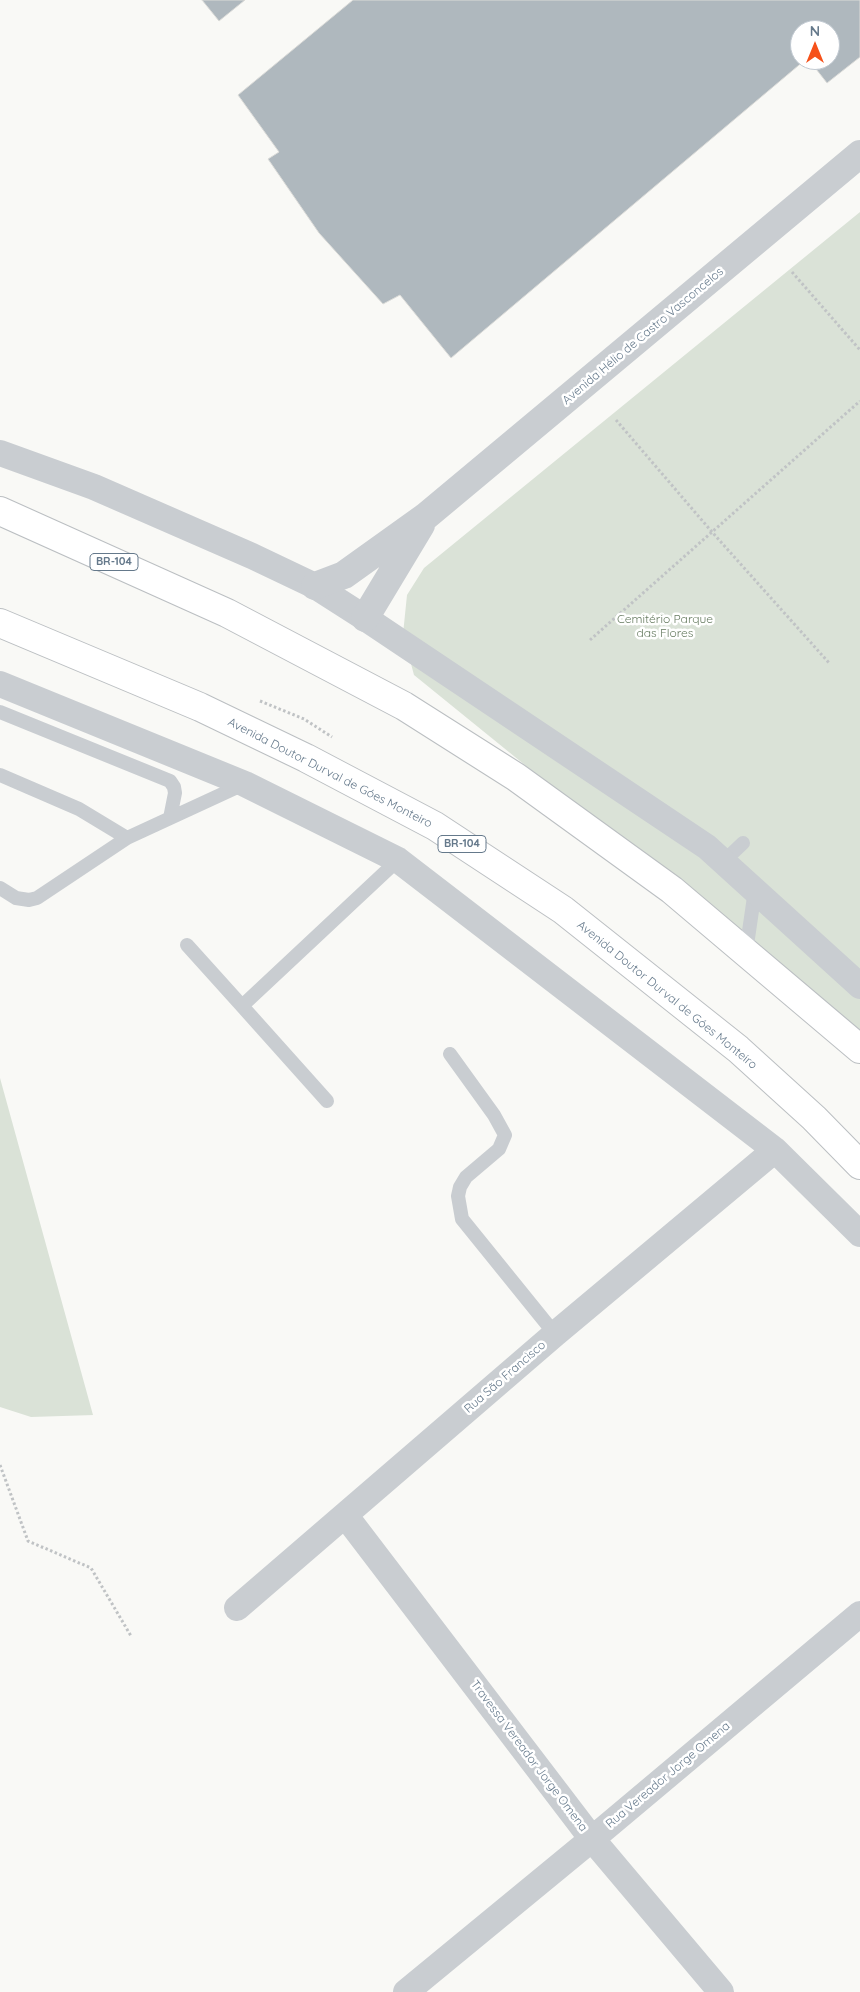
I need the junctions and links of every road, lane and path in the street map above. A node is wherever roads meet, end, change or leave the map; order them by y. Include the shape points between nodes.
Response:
1 (860, 154) edge
2 (792, 272) dead end
3 (860, 350) edge
4 (860, 401) edge
5 (616, 420) dead end
6 (0, 453) edge
7 (0, 511) edge
8 (426, 517) junction
9 (712, 532) junction
10 (315, 586) junction
11 (365, 618) junction
12 (0, 623) edge
13 (590, 640) dead end
14 (830, 664) dead end
15 (0, 684) edge
16 (0, 712) edge
17 (0, 775) edge
18 (245, 784) junction
19 (170, 818) junction
20 (126, 838) junction
21 (743, 843) dead end
22 (398, 860) junction
23 (723, 862) junction
24 (0, 888) edge
25 (754, 890) junction
26 (187, 945) dead end
27 (746, 952) junction
28 (860, 986) edge
29 (242, 1006) junction
30 (860, 1049) edge
31 (450, 1054) dead end
32 (327, 1101) dead end
33 (775, 1150) junction
34 (860, 1165) edge
35 (860, 1234) edge
36 (555, 1334) junction
37 (0, 1465) edge
38 (345, 1514) junction
39 (237, 1608) dead end
40 (860, 1614) edge
41 (131, 1636) dead end
42 (592, 1839) junction
43 (406, 1992) edge
44 (721, 1992) edge

1 - 8 street, Avenida Hélio de Castro Vasconcelos
2 - 3 path
4 - 9 path
5 - 9 path
6 - 10 street via 94,486
7 - 27 highway, BR-104 via 227,613 404,706 516,778 672,890
8 - 10 street, Avenida Hélio de Castro Vasconcelos via 344,575
8 - 11 street, Avenida Hélio de Castro Vasconcelos
9 - 13 path
9 - 14 path
10 - 11 street
11 - 23 street via 707,848
12 - 34 highway, Avenida Doutor Durval de Góes Monteiro / BR-104 via 200,707 435,826 562,910 738,1049
15 - 18 street
16 - 19 lane via 170,781 175,793
17 - 20 lane via 79,809
18 - 19 lane
18 - 22 street
19 - 20 lane
20 - 24 lane via 37,898 16,898
21 - 23 lane
22 - 29 lane
22 - 33 street
23 - 25 street
25 - 27 lane
25 - 28 street
26 - 29 lane
27 - 30 highway, BR-104
29 - 32 lane
31 - 36 lane via 505,1135 499,1149 466,1177 460,1187 458,1196 462,1219
33 - 35 street
33 - 36 street, Rua São Francisco
36 - 38 street, Rua São Francisco
37 - 41 path via 28,1541 91,1568
38 - 39 street, Rua São Francisco
38 - 42 street, Travessa Vereador Jorge Omena
40 - 42 street, Rua Vereador Jorge Omena
42 - 43 street, Rua Vereador Jorge Omena
42 - 44 street, Travessa Vereador Jorge Omena

